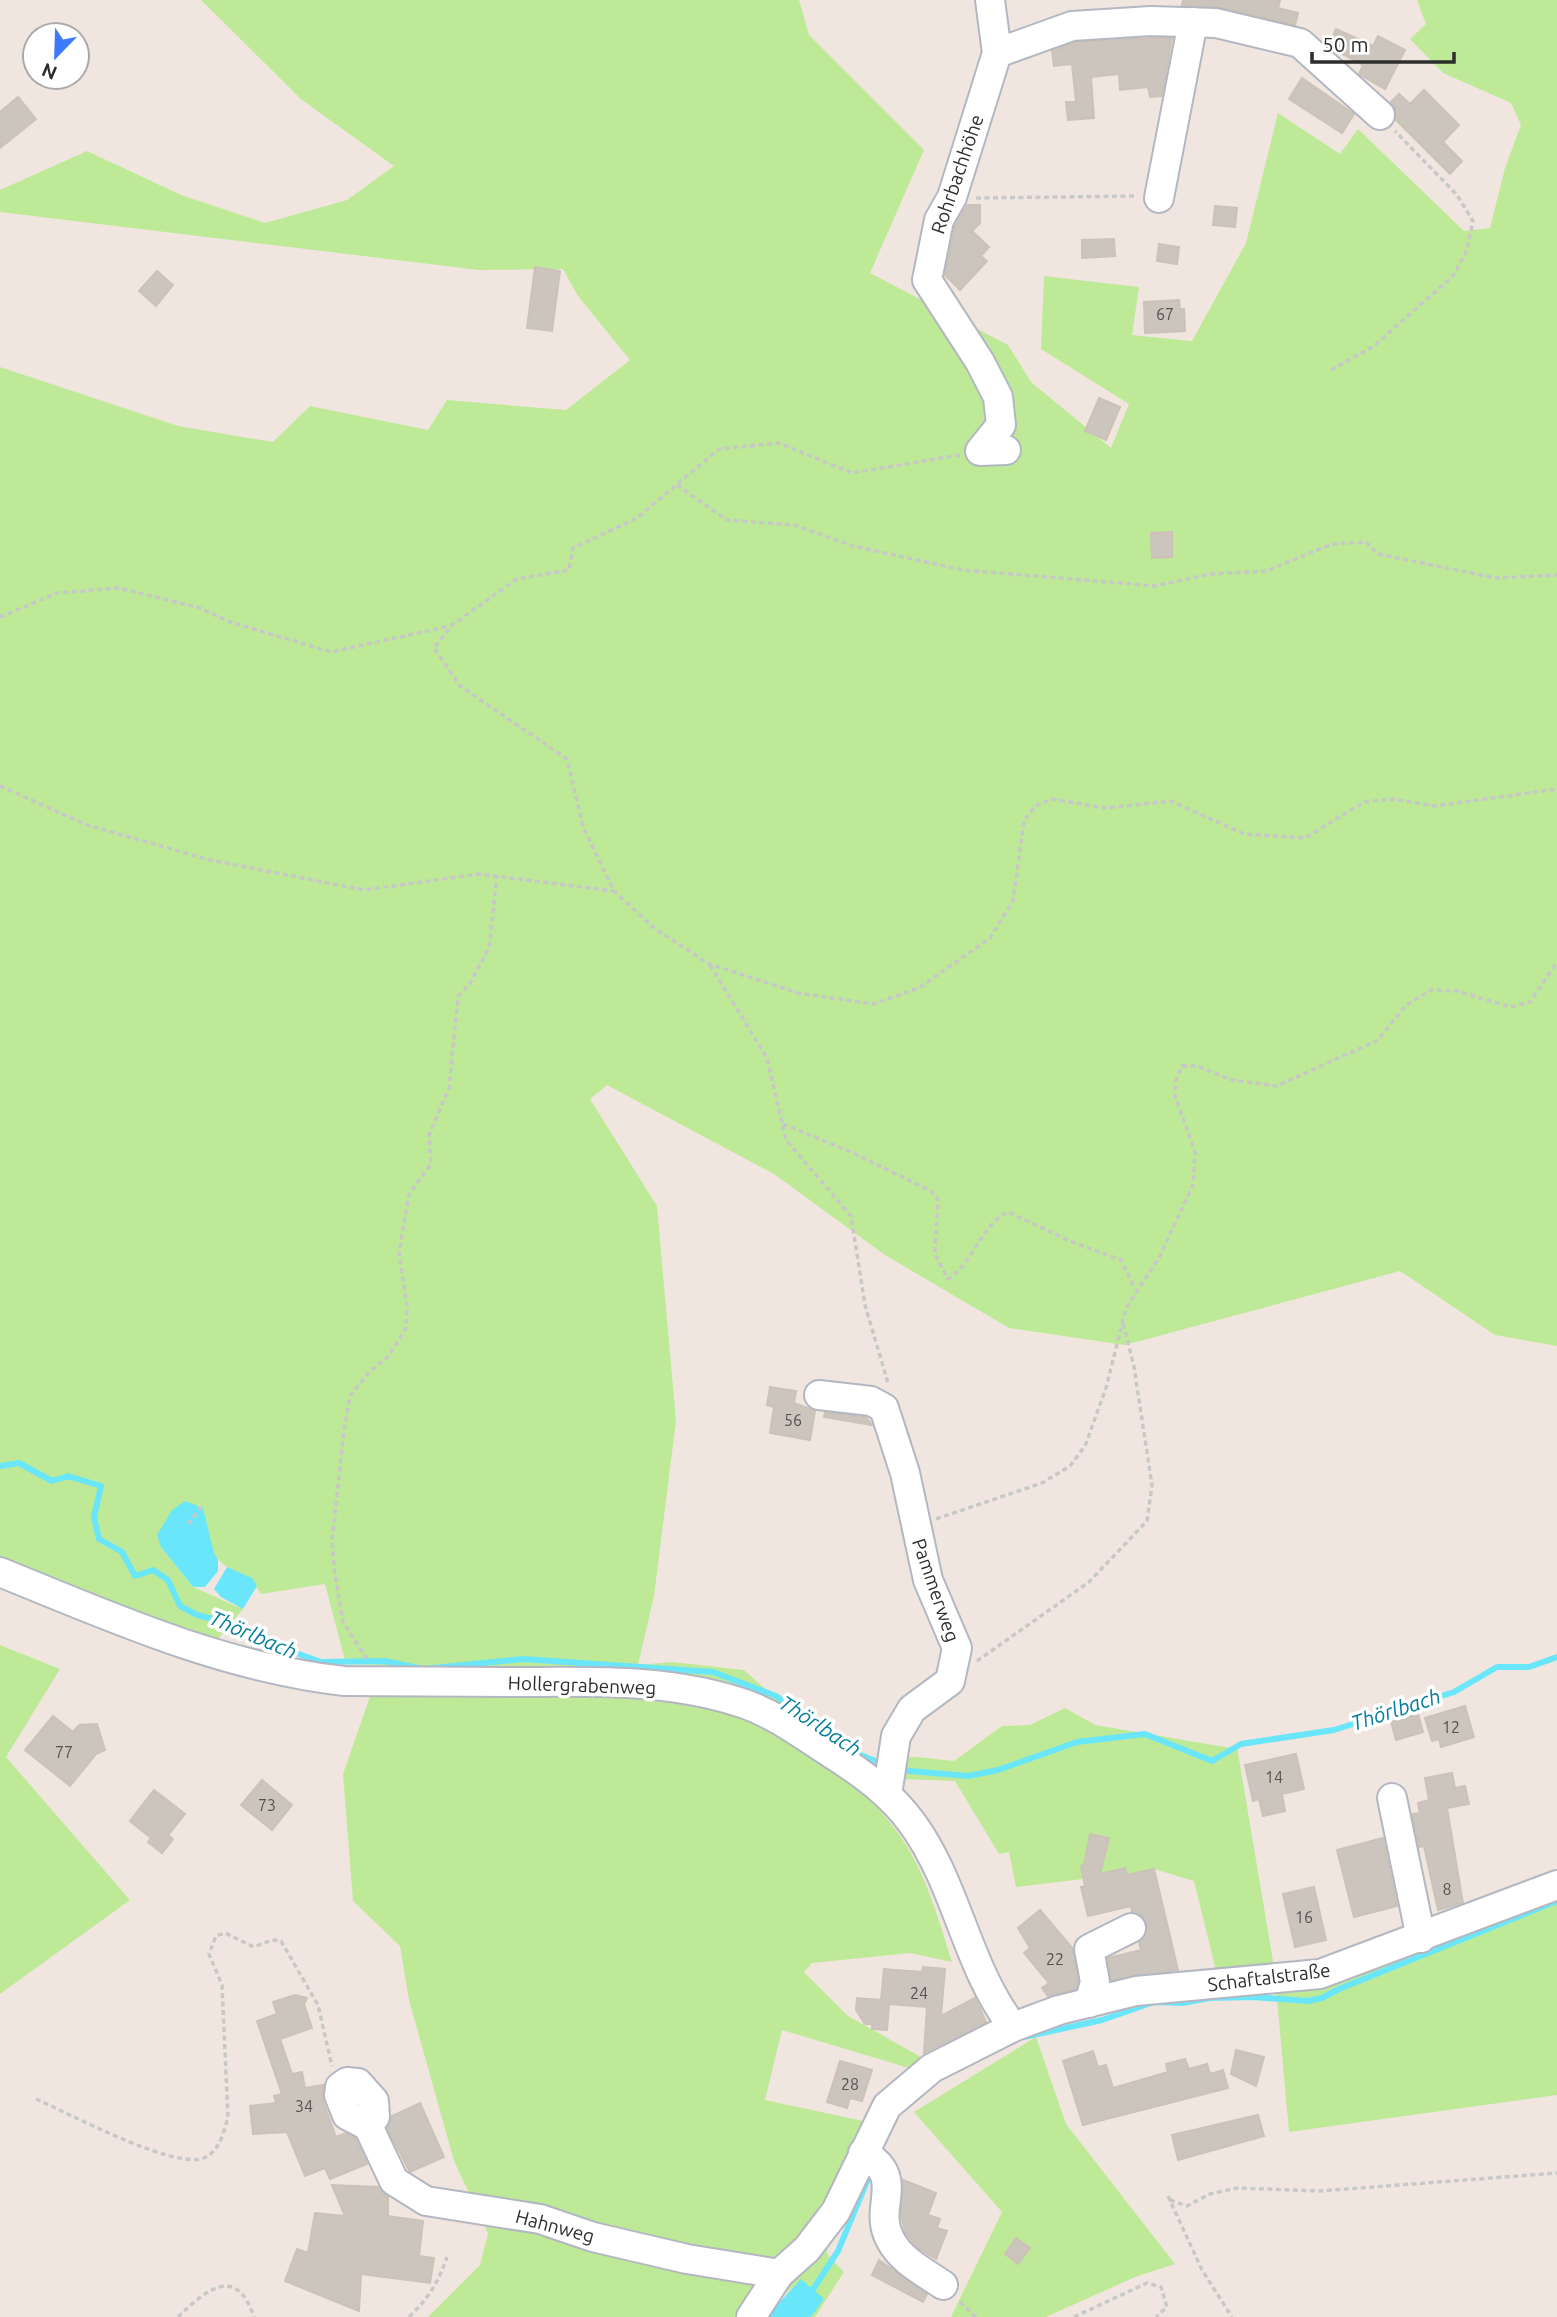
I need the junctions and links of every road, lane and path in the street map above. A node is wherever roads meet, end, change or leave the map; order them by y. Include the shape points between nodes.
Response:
1 (990, 0) edge
2 (1193, 22) junction
3 (997, 53) junction
4 (1380, 115) joint
5 (951, 197) junction
6 (1159, 198) joint
7 (1331, 370) dead end
8 (993, 450) joint
9 (677, 485) junction
10 (1557, 575) edge
11 (0, 617) edge
12 (452, 625) junction
13 (0, 786) edge
14 (1557, 789) edge
15 (497, 876) junction
16 (614, 891) junction
17 (1557, 962) edge
18 (709, 964) junction
19 (783, 1124) junction
20 (1136, 1290) junction
21 (1122, 1320) junction
22 (891, 1394) dead end
23 (819, 1395) dead end
24 (201, 1507) dead end
25 (188, 1524) dead end
26 (917, 1537) junction
27 (0, 1572) edge
28 (366, 1657) dead end
29 (950, 1681) junction
30 (891, 1778) junction
31 (1392, 1798) dead end
32 (1557, 1885) edge
33 (1131, 1928) dead end
34 (1421, 1938) junction
35 (1089, 2003) junction
36 (1013, 2027) junction
37 (334, 2076) dead end
38 (36, 2099) dead end
39 (368, 2126) dead end
40 (863, 2153) junction
41 (1557, 2173) edge
42 (447, 2257) dead end
43 (779, 2274) junction
44 (943, 2285) dead end
45 (178, 2317) edge
46 (254, 2317) edge
47 (409, 2317) edge
48 (751, 2317) edge
49 (1074, 2317) edge
50 (1156, 2317) edge
51 (1232, 2317) edge

1 - 3 street, Rohrbachhöhe
2 - 3 street via 1072,26
2 - 4 street via 1300,43
2 - 6 street
3 - 5 street, Rohrbachhöhe
4 - 7 path via 1457,195 1474,221 1467,250 1453,276 1374,346
5 - 6 path via 1119,194
5 - 8 street, Rohrbachhöhe via 939,219 927,279 998,397 1001,425
8 - 9 path via 852,473 779,443 719,449
9 - 10 path via 727,520 794,525 853,546 963,570 1155,586 1210,574 1266,571 1332,544 1366,542 1378,554 1495,578
9 - 12 path via 637,518 573,548 569,570 517,579
11 - 12 path via 57,593 119,588 200,608 230,622 331,652
12 - 16 path via 434,648 460,686 567,759 583,827
13 - 15 path via 86,825 210,860 364,890 479,874
14 - 18 path via 1435,806 1392,799 1364,802 1305,838 1244,834 1171,802 1105,807 1052,799 1035,806 1024,821 1013,901 990,938 919,988 873,1004 835,1000
15 - 16 path
15 - 28 path via 489,948 458,996 449,1088 429,1135 431,1164 410,1194 398,1253 406,1328 387,1357 350,1396 344,1429 332,1542 335,1574 343,1622
16 - 18 path via 654,928
17 - 20 path via 1530,1002 1511,1007 1457,991 1431,990 1405,1006 1378,1040 1277,1086 1182,1066 1175,1080 1175,1096 1195,1152 1194,1185 1160,1256
18 - 19 path via 767,1058
19 - 20 path via 931,1191 938,1200 935,1254 948,1279 958,1273 995,1218 1008,1212 1121,1260
19 - 22 path via 786,1140 851,1216 865,1305
20 - 21 path
21 - 26 path via 1096,1423 1070,1466 1042,1483 927,1522
21 - 29 path via 1152,1485 1147,1521 1089,1582
23 - 26 street, Pammerweg via 871,1401 884,1408
24 - 25 path
26 - 29 street, Pammerweg via 928,1580 957,1648
27 - 30 street, Hollergrabenweg via 202,1648 300,1676 344,1681 623,1682 702,1692 747,1705
29 - 30 street via 912,1709 896,1736
30 - 36 street, Hollergrabenweg via 936,1865 985,1981
31 - 34 street
32 - 34 street, Schaftalstraße
33 - 35 street via 1089,1949 1095,1982
34 - 35 street, Schaftalstraße via 1320,1974 1136,1991
35 - 36 street, Schaftalstraße
36 - 40 street, Schaftalstraße via 923,2076 887,2106
37 - 38 path via 318,2005 281,1941 254,1947 225,1933 216,1936 209,1954 222,1985 228,2117 211,2154 196,2160 167,2157
39 - 43 street, Hahnweg via 394,2181 426,2201 540,2219 687,2259
40 - 43 street, Schaftalstraße via 836,2210 807,2249
40 - 44 street via 879,2162 885,2172 888,2237 899,2254
41 - 51 path via 1320,2191 1237,2188 1210,2194 1187,2206 1169,2198 1202,2270
42 - 47 path via 431,2294
43 - 48 street, Schaftalstraße
45 - 46 path via 218,2286 240,2291
49 - 50 path via 1147,2283 1161,2287 1167,2307

